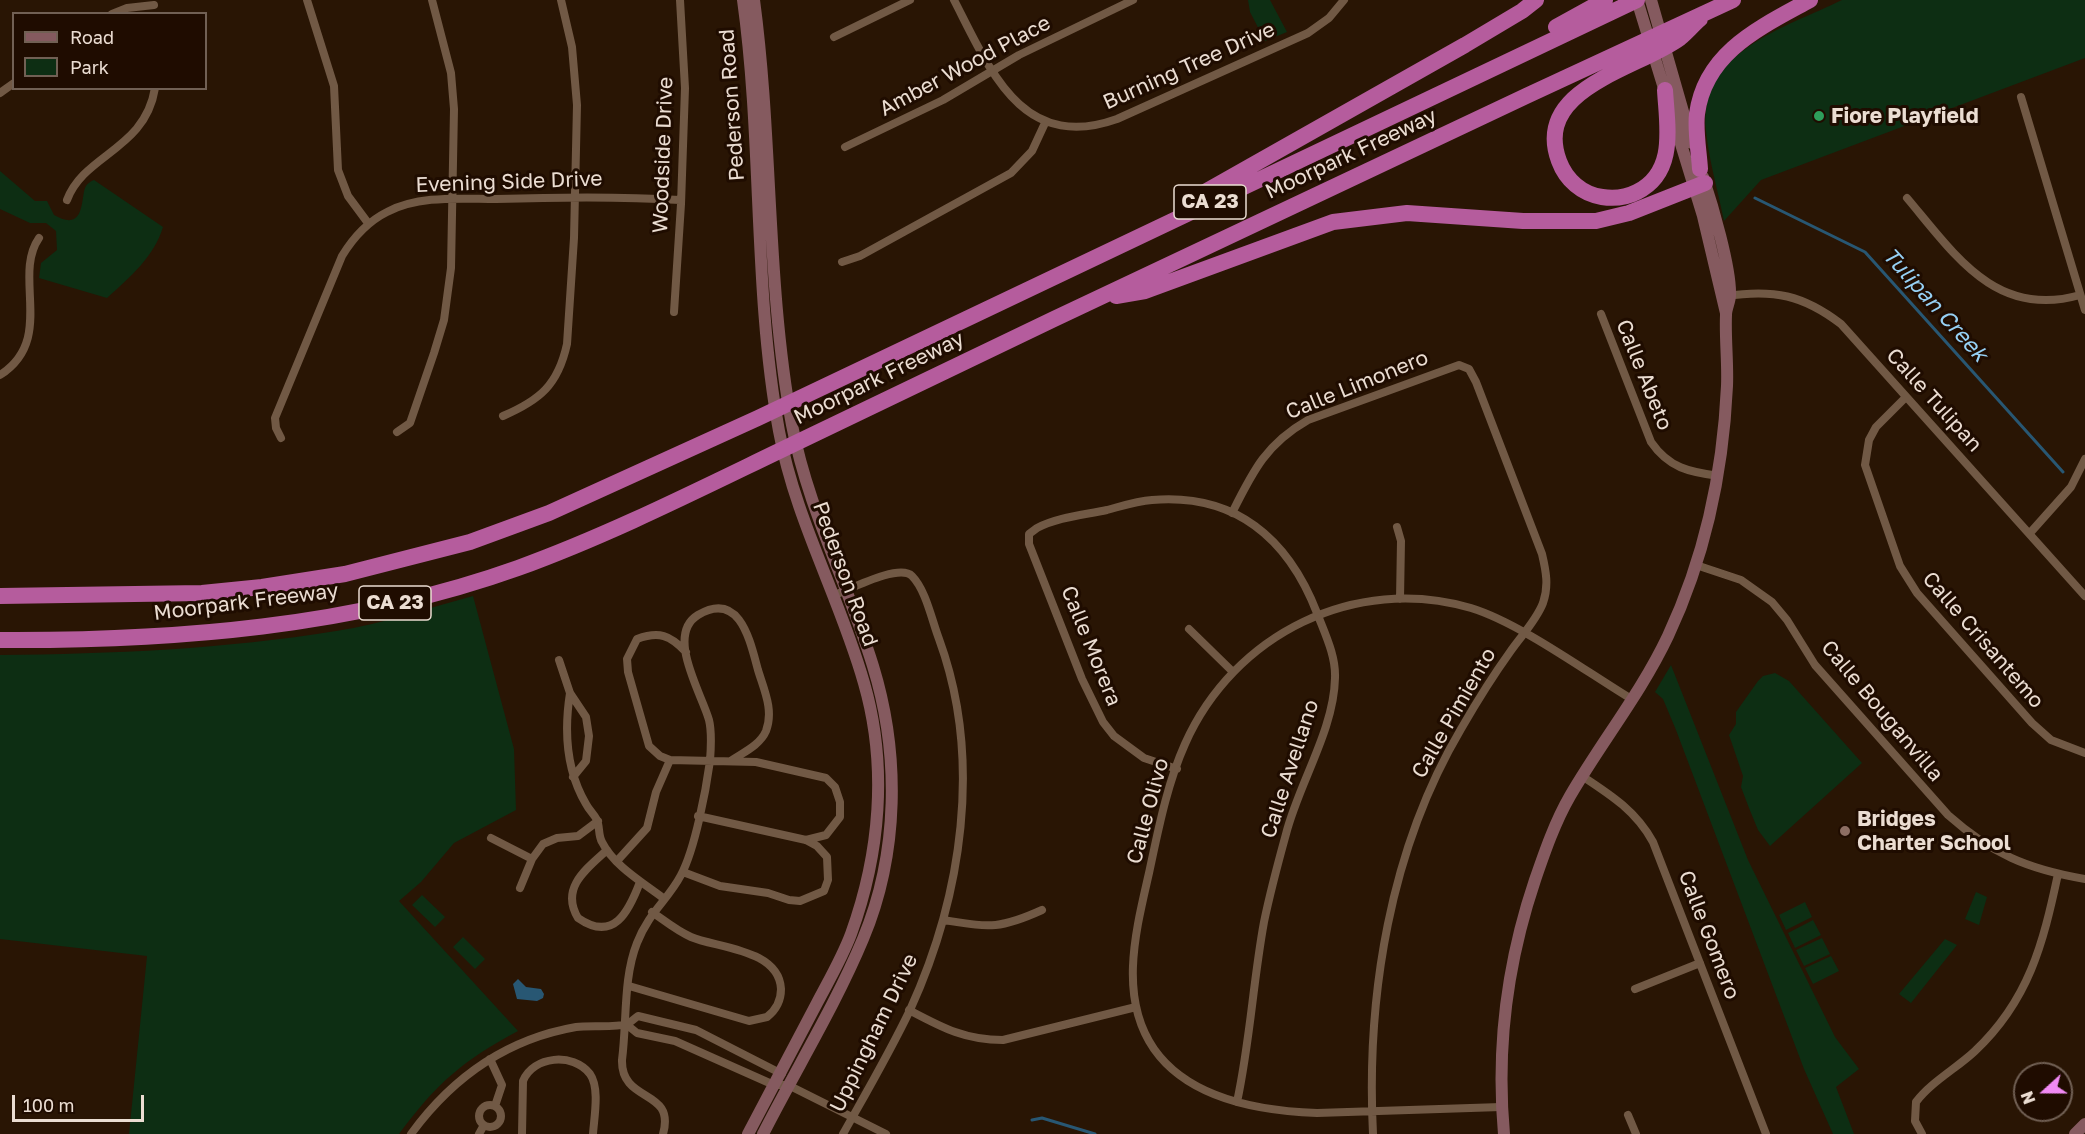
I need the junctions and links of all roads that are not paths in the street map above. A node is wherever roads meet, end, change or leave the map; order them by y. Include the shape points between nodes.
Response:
1 (307, 0) edge
2 (432, 0) edge
3 (561, 0) edge
4 (680, 0) edge
5 (743, 0) edge
6 (754, 0) edge
7 (910, 0) edge
8 (954, 0) edge
9 (1133, 0) edge
10 (1344, 0) edge
11 (1536, 0) edge
12 (1637, 0) edge
13 (1651, 0) edge
14 (1733, 0) edge
15 (1810, 0) edge
16 (1611, 5) edge
17 (154, 6) edge
18 (117, 12) edge
19 (834, 37) dead end
20 (1631, 55) junction
21 (991, 72) junction
22 (154, 90) edge
23 (1665, 90) junction
24 (2021, 97) dead end
25 (1045, 123) junction
26 (845, 147) dead end
27 (1700, 180) junction
28 (573, 197) junction
29 (1907, 198) dead end
30 (67, 200) dead end
31 (451, 200) junction
32 (680, 200) junction
33 (369, 223) junction
34 (39, 238) dead end
35 (842, 262) dead end
36 (1028, 289) junction
37 (2080, 295) junction
38 (1725, 296) junction
39 (1094, 300) junction
40 (2085, 310) edge
41 (674, 312) dead end
42 (1601, 314) dead end
43 (1465, 366) joint
44 (0, 375) edge
45 (1906, 397) junction
46 (503, 416) dead end
47 (397, 432) dead end
48 (282, 438) dead end
49 (2085, 459) edge
50 (1719, 476) junction
51 (1232, 513) junction
52 (1397, 527) dead end
53 (2030, 533) junction
54 (1029, 534) joint
55 (1696, 565) junction
56 (845, 591) junction
57 (0, 596) edge
58 (832, 596) junction
59 (2085, 596) edge
60 (1400, 598) junction
61 (1317, 615) junction
62 (1189, 629) dead end
63 (1524, 634) junction
64 (0, 640) edge
65 (686, 652) junction
66 (559, 660) dead end
67 (1233, 672) junction
68 (570, 693) junction
69 (1633, 700) junction
70 (2085, 753) edge
71 (670, 760) junction
72 (732, 760) junction
73 (710, 761) junction
74 (1177, 769) junction
75 (1582, 776) junction
76 (573, 777) junction
77 (698, 816) junction
78 (598, 821) junction
79 (491, 838) dead end
80 (806, 840) junction
81 (607, 850) junction
82 (532, 859) junction
83 (617, 861) junction
84 (683, 872) junction
85 (2058, 874) junction
86 (2085, 879) edge
87 (640, 882) junction
88 (520, 888) dead end
89 (663, 897) junction
90 (1042, 910) dead end
91 (652, 912) junction
92 (944, 920) junction
93 (1700, 963) junction
94 (629, 986) junction
95 (1635, 989) dead end
96 (1136, 1007) junction
97 (909, 1010) junction
98 (626, 1024) junction
99 (490, 1059) junction
100 (781, 1071) junction
101 (774, 1084) junction
102 (788, 1085) junction
103 (1237, 1102) junction
104 (495, 1106) junction
105 (1501, 1107) junction
106 (1372, 1111) junction
107 (1629, 1115) dead end
108 (853, 1117) junction
109 (2085, 1124) edge
110 (484, 1125) junction
111 (496, 1125) junction
112 (411, 1134) edge
113 (478, 1134) edge
114 (501, 1134) edge
115 (522, 1134) edge
116 (593, 1134) edge
117 (663, 1134) edge
118 (748, 1134) edge
119 (763, 1134) edge
120 (843, 1134) edge
121 (886, 1134) edge
122 (1373, 1134) edge
123 (1504, 1134) edge
124 (1636, 1134) edge
125 (1766, 1134) edge
126 (1922, 1134) edge
127 (2075, 1134) edge

1 - 33 street via 334,86 338,170 348,196
2 - 31 street via 451,73
3 - 28 street via 576,76
4 - 32 street, Woodside Drive via 685,88
5 - 58 street, Pederson Road via 774,394 793,487
6 - 56 street, Pederson Road via 782,367 806,484
7 - 19 street
8 - 21 street, Burning Tree Drive
9 - 21 street, Amber Wood Place
10 - 25 street, Burning Tree Drive via 1329,18 1308,33 1117,119 1079,127
11 - 36 highway via 1282,150
12 - 16 highway, Moorpark Freeway / CA 23
12 - 23 street
13 - 27 street
14 - 20 highway
15 - 27 highway via 1745,38 1709,74 1697,115
16 - 36 highway, Moorpark Freeway / CA 23 via 1429,98
17 - 18 street
20 - 23 highway via 1577,95 1559,117 1556,152 1564,172 1575,185 1594,195 1615,198 1636,192 1655,178 1666,155
20 - 39 highway, Moorpark Freeway / CA 23
21 - 25 street, Burning Tree Drive via 1014,100
21 - 26 street, Amber Wood Place
22 - 30 street via 139,128 72,186
23 - 27 street
24 - 37 street
25 - 35 street via 1032,151 1011,173 861,256
27 - 38 street via 1711,248
27 - 39 highway via 1629,213 1596,221 1523,221 1407,213 1333,222 1145,291
28 - 31 street, Evening Side Drive
28 - 32 street, Evening Side Drive
28 - 46 street via 574,238 563,361 539,397
29 - 37 street via 1979,277 2002,293 2022,299 2066,299
31 - 33 street, Evening Side Drive via 406,204
31 - 47 street via 452,268 444,320 410,423
32 - 41 street, Woodside Drive
33 - 48 street, Evening Side Drive via 342,256 280,404 275,418
34 - 44 street via 31,250 32,320 28,339 19,356
36 - 57 highway, Moorpark Freeway / CA 23 via 549,513 470,542 345,574 202,593
37 - 40 street
38 - 45 street, Calle Tulipan via 1773,292 1821,309 1841,324
38 - 50 street via 1727,389
39 - 64 highway, Moorpark Freeway / CA 23 via 601,534 515,568 376,608 281,624 155,637
42 - 50 street, Calle Abeto via 1650,442 1674,466
43 - 51 street, Calle Limonero via 1443,369 1288,431 1254,468
43 - 63 street, Calle Pimiento via 1476,382 1542,554 1546,573 1542,603
45 - 53 street, Calle Tulipan
45 - 70 street, Calle Crisantemo via 1876,427 1869,440 1865,465 1906,579 2032,723 2051,740
49 - 53 street via 2071,487
50 - 55 street
51 - 54 street, Calle Avellano via 1196,501 1149,500 1055,521
51 - 61 street, Calle Avellano via 1279,546 1295,566
52 - 60 street via 1401,541
53 - 59 street, Calle Tulipan
54 - 74 street, Calle Morera via 1029,544 1103,722 1114,736 1144,758
55 - 69 street via 1666,639
55 - 85 street, Calle Bouganvilla via 1742,580 1772,602 1815,665 1948,815 1969,833 2022,865
56 - 58 street, Uppingham Drive
56 - 92 street, Uppingham Drive via 890,572 912,575 948,666 960,729 962,809
56 - 102 street, Pederson Road via 872,662 885,715 891,771 890,825 880,886 864,937
58 - 100 street, Pederson Road via 870,709 878,770 876,830 867,883 850,936
60 - 61 street, Calle Olivo via 1359,602
60 - 63 street, Calle Olivo via 1470,608
61 - 67 street, Calle Olivo via 1273,637
61 - 103 street, Calle Avellano via 1333,660 1331,710 1296,801 1264,922
62 - 67 street
63 - 69 street, Calle Olivo
63 - 106 street, Calle Pimiento via 1450,749 1421,814 1397,884 1378,984
65 - 71 street via 675,640 657,633 638,639 627,658 649,746
65 - 72 street via 688,625 714,608 738,617 748,634 770,714 765,733 754,747
65 - 73 street via 709,720
66 - 68 street
67 - 74 street, Calle Olivo via 1198,720
68 - 76 street via 566,737
68 - 76 street via 586,717 590,736 586,761
69 - 75 street
71 - 73 street
71 - 83 street via 656,792 647,828
72 - 73 street
72 - 80 street via 826,778 835,787 840,818 826,836
73 - 77 street
74 - 96 street, Calle Olivo via 1140,919 1133,966
75 - 93 street, Calle Gomero via 1642,821
75 - 105 street via 1552,834 1520,924 1503,1013
76 - 78 street
77 - 80 street
77 - 84 street
78 - 81 street via 600,839
78 - 82 street via 585,833 543,844
79 - 82 street
80 - 84 street via 826,857 828,880 824,891 800,902 720,886
81 - 83 street
81 - 87 street via 575,882 571,899 578,918 594,927 618,922 632,903
82 - 88 street
83 - 87 street
84 - 89 street
85 - 86 street, Calle Bouganvilla
85 - 126 street via 2031,974 2008,1013 1982,1045 1916,1102 1915,1121
87 - 89 street
89 - 91 street
90 - 92 street via 991,927
91 - 94 street via 636,944
91 - 94 street via 689,936 740,949 760,960 775,972 781,986 779,1002 767,1017 749,1020
92 - 97 street, Uppingham Drive
93 - 95 street
93 - 125 street, Calle Gomero
94 - 98 street
96 - 97 street via 1004,1040 960,1036
96 - 103 street, Calle Olivo via 1154,1048 1167,1064 1205,1091
97 - 108 street, Uppingham Drive
98 - 99 street via 577,1027 538,1036
98 - 100 street via 638,1016 696,1030
98 - 101 street via 637,1033 675,1041
98 - 117 street via 623,1075 631,1087 662,1108 666,1120
99 - 104 street via 502,1085
99 - 112 street via 448,1089
100 - 101 street, Pederson Road
100 - 102 street
101 - 102 street
101 - 118 street, Pederson Road
102 - 108 street
102 - 119 street, Pederson Road
103 - 106 street, Calle Olivo via 1304,1113
104 - 110 street via 487,1105 481,1110 479,1119
104 - 111 street via 501,1118
105 - 106 street, Calle Olivo
105 - 123 street
106 - 122 street, Calle Pimiento
107 - 124 street
108 - 120 street, Uppingham Drive
108 - 121 street
109 - 127 street
110 - 111 street
110 - 113 street
111 - 114 street
115 - 116 street via 526,1073 544,1061 560,1060 589,1073 595,1105

